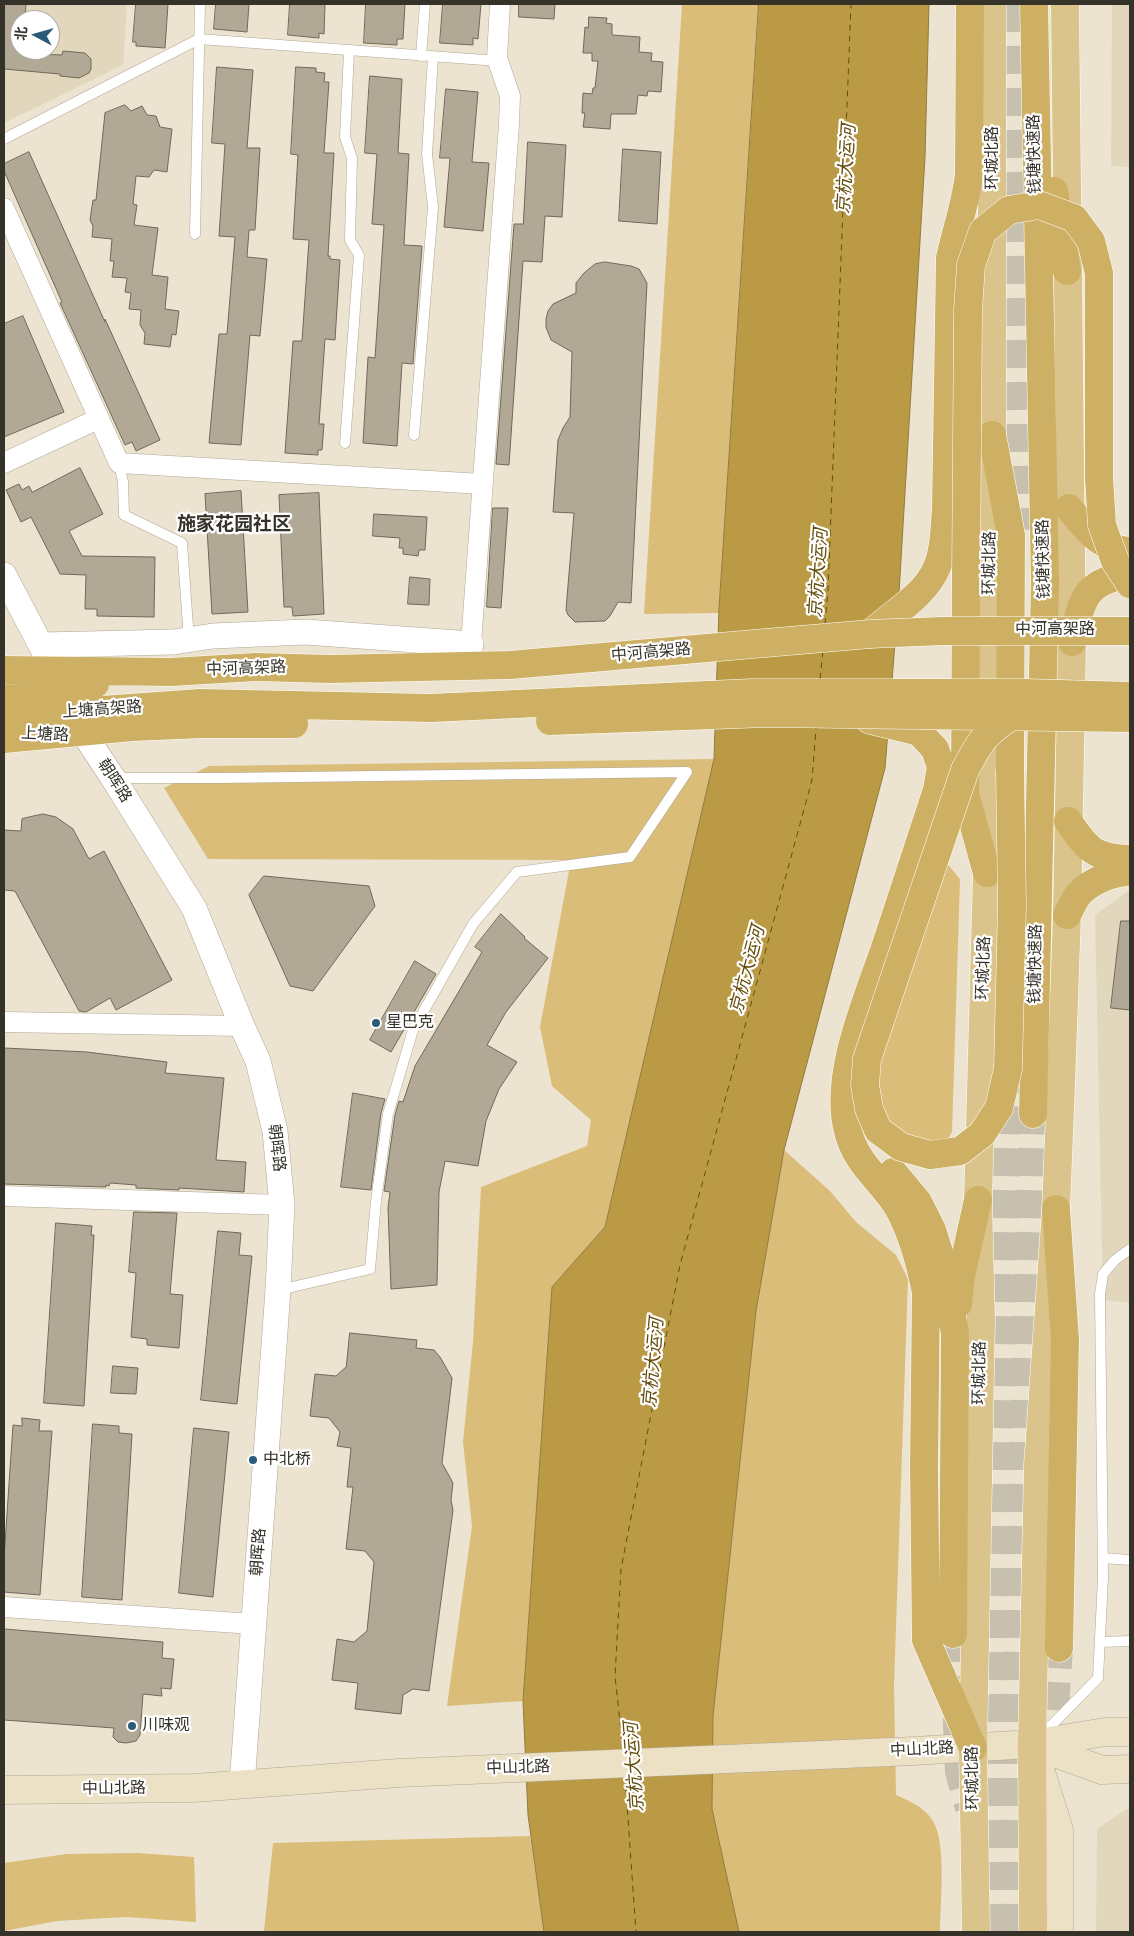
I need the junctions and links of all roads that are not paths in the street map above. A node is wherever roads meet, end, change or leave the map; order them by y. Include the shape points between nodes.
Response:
1 (200, 4) edge
2 (425, 4) edge
3 (500, 4) edge
4 (970, 4) edge
5 (992, 4) edge
6 (1034, 4) edge
7 (1039, 4) edge
8 (1066, 8) edge
9 (199, 39) junction
10 (349, 51) junction
11 (422, 56) junction
12 (432, 57) junction
13 (498, 61) junction
14 (4, 139) edge
15 (4, 208) edge
16 (195, 234) dead end
17 (1067, 271) junction
18 (98, 419) junction
19 (414, 435) dead end
20 (992, 435) junction
21 (345, 442) dead end
22 (4, 463) edge
23 (119, 463) junction
24 (483, 484) junction
25 (1070, 508) junction
26 (1130, 551) edge
27 (1130, 573) edge
28 (4, 575) edge
29 (1130, 584) edge
30 (1130, 631) edge
31 (870, 634) junction
32 (189, 640) junction
33 (1072, 642) junction
34 (471, 644) joint
35 (41, 645) junction
36 (4, 670) edge
37 (171, 672) junction
38 (58, 678) junction
39 (4, 682) edge
40 (1130, 696) edge
41 (4, 697) edge
42 (200, 703) junction
43 (842, 713) junction
44 (4, 718) edge
45 (1010, 718) junction
46 (1130, 718) edge
47 (268, 724) junction
48 (4, 733) edge
49 (86, 737) junction
50 (4, 739) edge
51 (113, 778) junction
52 (1068, 821) junction
53 (1130, 859) edge
54 (987, 872) junction
55 (1130, 872) edge
56 (1067, 915) junction
57 (4, 1022) edge
58 (242, 1026) junction
59 (844, 1094) junction
60 (1033, 1114) tunnel mouth
61 (4, 1196) edge
62 (978, 1200) junction
63 (282, 1205) junction
64 (1056, 1209) junction
65 (1130, 1249) edge
66 (278, 1290) junction
67 (955, 1333) junction
68 (1103, 1558) junction
69 (1130, 1560) edge
70 (4, 1607) edge
71 (253, 1624) junction
72 (953, 1634) tunnel mouth
73 (1130, 1641) edge
74 (1100, 1642) junction
75 (1059, 1648) tunnel mouth
76 (1130, 1732) edge
77 (1032, 1744) junction
78 (972, 1748) junction
79 (1130, 1769) edge
80 (242, 1785) junction
81 (4, 1790) edge
82 (976, 1932) edge
83 (1033, 1932) edge
84 (1059, 1932) edge

1 - 9 lane
2 - 11 lane
3 - 13 street
4 - 31 highway via 970,174 950,258 943,542 938,566 930,581 916,597
5 - 20 main road, 环城北路
6 - 60 highway, 钱塘快速路 via 1045,583
7 - 17 highway via 1051,175
8 - 17 main road
9 - 10 lane
9 - 14 lane
9 - 16 lane
10 - 11 lane
10 - 21 lane via 345,137 352,158 350,240 359,255
11 - 12 lane
12 - 13 lane
12 - 19 lane via 427,154 433,207
13 - 24 street via 510,96
15 - 18 street
17 - 25 main road
18 - 22 street
18 - 23 street
20 - 45 highway, bridge via 1011,535 1012,906 1008,1060 999,1108 982,1134 960,1151 930,1155 901,1147 878,1130 869,1109 865,1085 867,1059 965,770 980,741
20 - 54 main road, 环城北路
23 - 24 street
23 - 32 lane via 124,482 124,515 182,543
24 - 34 street
25 - 26 highway via 1099,542
25 - 33 main road
27 - 33 highway via 1109,578 1084,598
28 - 35 street, 朝晖路
29 - 54 highway, bridge via 1115,561 1102,525 1099,478 1100,273 1091,242 1074,218 1039,205 1009,210 983,231 971,266 968,310 965,794
30 - 31 highway, 中河高架路, bridge
31 - 37 highway, 中河高架路, bridge via 510,665
32 - 34 street via 306,632
32 - 35 street
33 - 52 main road
35 - 38 street, 朝晖路
36 - 37 highway, bridge
37 - 41 highway, 上塘高架路, bridge
38 - 39 main road
38 - 49 street, 朝晖路
40 - 42 highway, 中河高架路, bridge via 751,693 431,708
42 - 44 highway, 上塘高架路, bridge
42 - 47 highway, bridge
43 - 45 highway, bridge
43 - 47 highway, bridge via 467,724
43 - 59 highway, bridge via 919,732 935,749 941,767 937,790 853,1043
45 - 46 highway, bridge
47 - 50 highway, bridge via 202,724
48 - 49 main road, 上塘路
49 - 51 street, 朝晖路
51 - 58 street, 朝晖路 via 194,908
51 - 66 lane via 686,772 630,857 517,872 473,924 413,1030 388,1114 370,1269
52 - 53 highway via 1094,852 1105,857
52 - 56 main road
54 - 62 main road, 环城北路
55 - 56 highway via 1106,877 1089,886 1079,894
56 - 64 main road
57 - 58 street
58 - 63 street, 朝晖路 via 258,1061 275,1131
59 - 67 highway via 861,1136 918,1202 932,1230 942,1262
59 - 78 highway via 848,1131 858,1158 899,1208 912,1238 926,1292 926,1640
61 - 63 street
62 - 67 highway via 960,1281
62 - 78 main road, 环城北路 via 982,1320
63 - 66 street, 朝晖路
64 - 75 highway via 1065,1340
64 - 77 main road via 1038,1465
65 - 68 lane via 1103,1274 1100,1294
66 - 71 street, 朝晖路
67 - 72 highway
68 - 69 lane
68 - 74 lane
70 - 71 street
71 - 80 street, 朝晖路
73 - 74 lane
74 - 77 lane via 1098,1678
76 - 77 main road, 中山北路 via 1105,1732
77 - 78 main road, 中山北路
77 - 79 main road, 中山北路 via 1102,1770
77 - 83 main road
77 - 84 main road via 1059,1830
78 - 80 main road, 中山北路 via 399,1773
78 - 82 main road, 环城北路
80 - 81 main road, 中山北路

